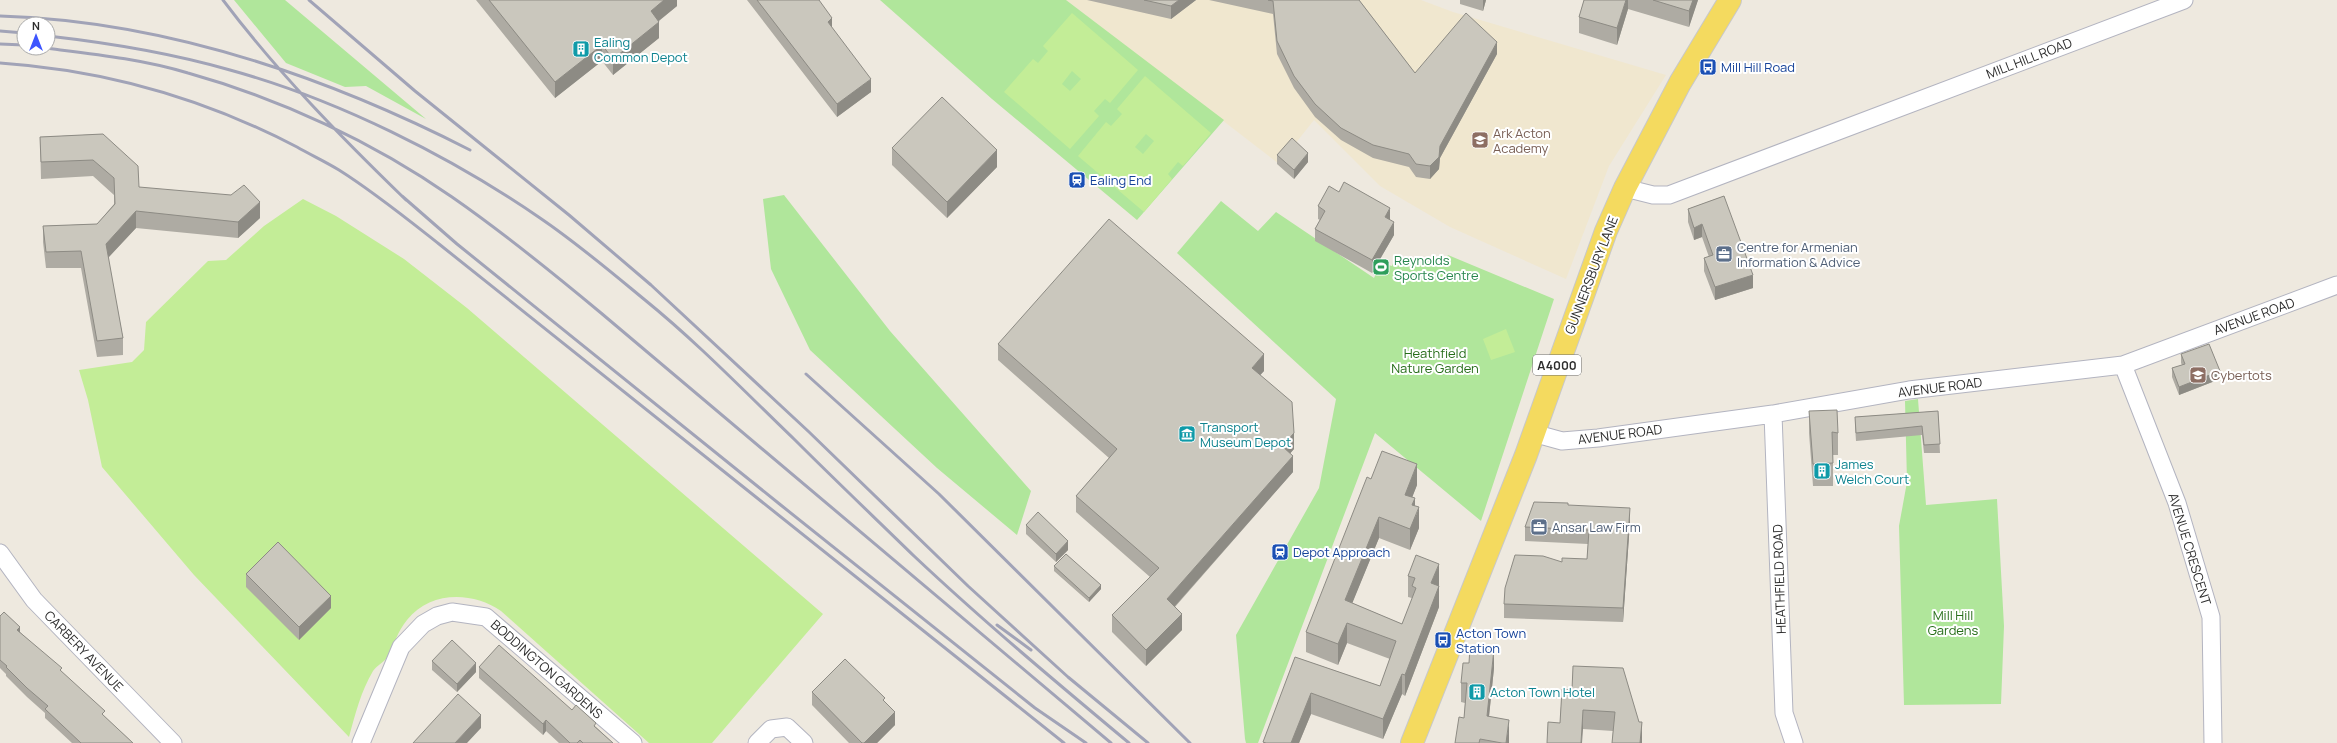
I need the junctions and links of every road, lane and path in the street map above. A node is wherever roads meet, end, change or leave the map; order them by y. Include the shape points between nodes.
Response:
1 (1730, 0) edge
2 (2184, 0) edge
3 (1625, 188) junction
4 (2337, 285) edge
5 (2123, 365) junction
6 (1773, 414) junction
7 (1533, 433) junction
8 (0, 553) edge
9 (173, 743) edge
10 (361, 743) edge
11 (633, 743) edge
12 (757, 743) edge
13 (804, 743) edge
14 (1412, 743) edge
15 (1794, 743) edge
16 (2213, 743) edge

1 - 3 main road, GUNNERSBURY LANE / A4000 via 1680,83
2 - 3 street, MILL HILL ROAD via 1668,194 1653,195
3 - 7 main road, GUNNERSBURY LANE / A4000 via 1606,231
4 - 5 street, AVENUE ROAD
5 - 6 street, AVENUE ROAD via 1909,390
5 - 16 street, AVENUE CRESCENT via 2178,502 2211,617
6 - 7 street, AVENUE ROAD via 1562,441
6 - 15 street, HEATHFIELD ROAD via 1784,713
7 - 14 main road, GUNNERSBURY LANE / A4000 via 1480,575
8 - 9 street, CARBERY AVENUE via 34,600
10 - 11 street, BODDINGTON GARDENS via 401,647 423,624 437,616 452,612 486,617
12 - 13 street via 771,729 787,727

